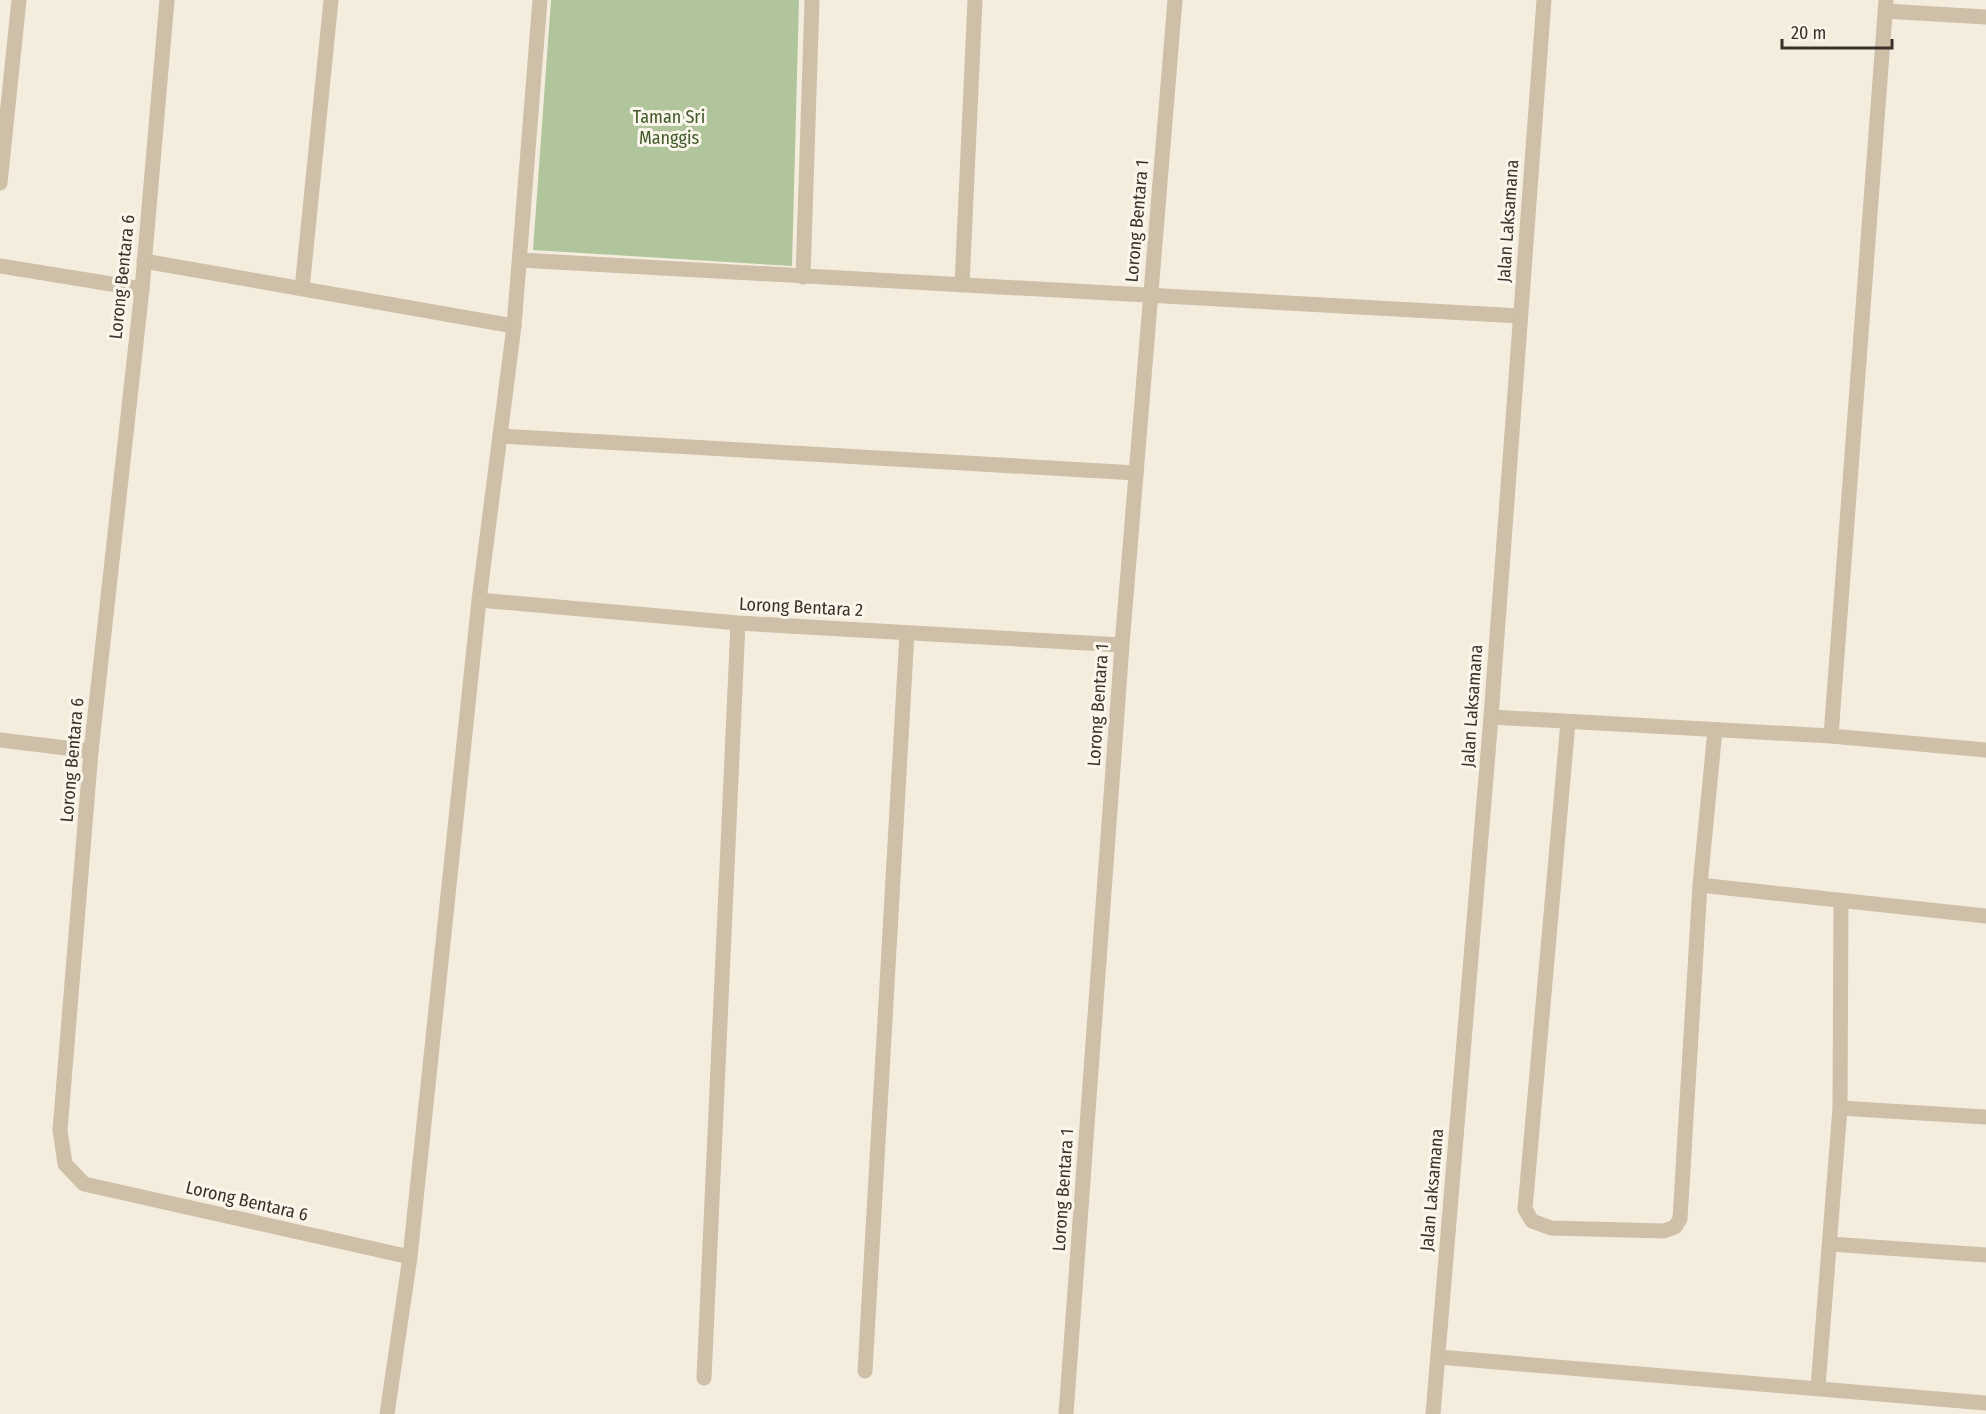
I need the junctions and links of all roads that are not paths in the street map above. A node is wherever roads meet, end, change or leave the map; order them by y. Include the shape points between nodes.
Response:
1 (19, 0) edge
2 (167, 0) edge
3 (331, 0) edge
4 (540, 0) edge
5 (812, 0) edge
6 (975, 0) edge
7 (1175, 0) edge
8 (1544, 0) edge
9 (1885, 5) edge
10 (1986, 17) edge
11 (0, 183) edge
12 (144, 261) junction
13 (520, 261) junction
14 (0, 266) edge
15 (803, 276) junction
16 (962, 285) junction
17 (302, 289) junction
18 (141, 290) junction
19 (1151, 296) junction
20 (1521, 316) junction
21 (514, 326) junction
22 (500, 436) junction
23 (1136, 473) junction
24 (479, 600) junction
25 (738, 623) junction
26 (907, 633) junction
27 (1122, 645) junction
28 (1491, 717) junction
29 (1568, 722) junction
30 (1715, 730) junction
31 (1831, 736) junction
32 (0, 740) edge
33 (1986, 750) edge
34 (91, 751) junction
35 (1700, 885) junction
36 (1840, 901) junction
37 (1986, 915) edge
38 (1840, 1108) junction
39 (1986, 1118) edge
40 (1830, 1244) junction
41 (1986, 1255) edge
42 (410, 1257) junction
43 (1438, 1357) junction
44 (865, 1371) dead end
45 (704, 1378) dead end
46 (1818, 1387) junction
47 (1986, 1403) edge
48 (387, 1414) edge
49 (1066, 1414) edge
50 (1433, 1414) edge

1 - 11 street
2 - 12 street, Lorong Bentara 6
3 - 17 street
4 - 13 street
5 - 15 street
6 - 16 street
7 - 19 street, Lorong Bentara 1
8 - 20 street, Jalan Laksamana
9 - 10 street
9 - 31 street
12 - 17 street
12 - 18 street, Lorong Bentara 6
13 - 15 street
13 - 21 street
14 - 18 street
15 - 16 street
16 - 19 street
17 - 21 street
18 - 34 street, Lorong Bentara 6
19 - 20 street
19 - 23 street, Lorong Bentara 1
20 - 28 street, Jalan Laksamana
21 - 22 street
22 - 23 street
22 - 24 street
23 - 27 street, Lorong Bentara 1
24 - 25 street, Lorong Bentara 2
24 - 42 street
25 - 26 street, Lorong Bentara 2
25 - 45 street
26 - 27 street, Lorong Bentara 2
26 - 44 street
27 - 49 street, Lorong Bentara 1
28 - 29 street
28 - 43 street, Jalan Laksamana
29 - 30 street
29 - 35 street via 1525,1209 1532,1221 1551,1228 1664,1232 1680,1220
30 - 31 street
30 - 35 street
31 - 33 street
32 - 34 street
34 - 42 street, Lorong Bentara 6 via 60,1130 65,1164 84,1184
35 - 36 street
36 - 37 street
36 - 38 street
38 - 39 street
38 - 40 street
40 - 41 street
40 - 46 street
42 - 48 street
43 - 46 street
43 - 50 street, Jalan Laksamana
46 - 47 street

